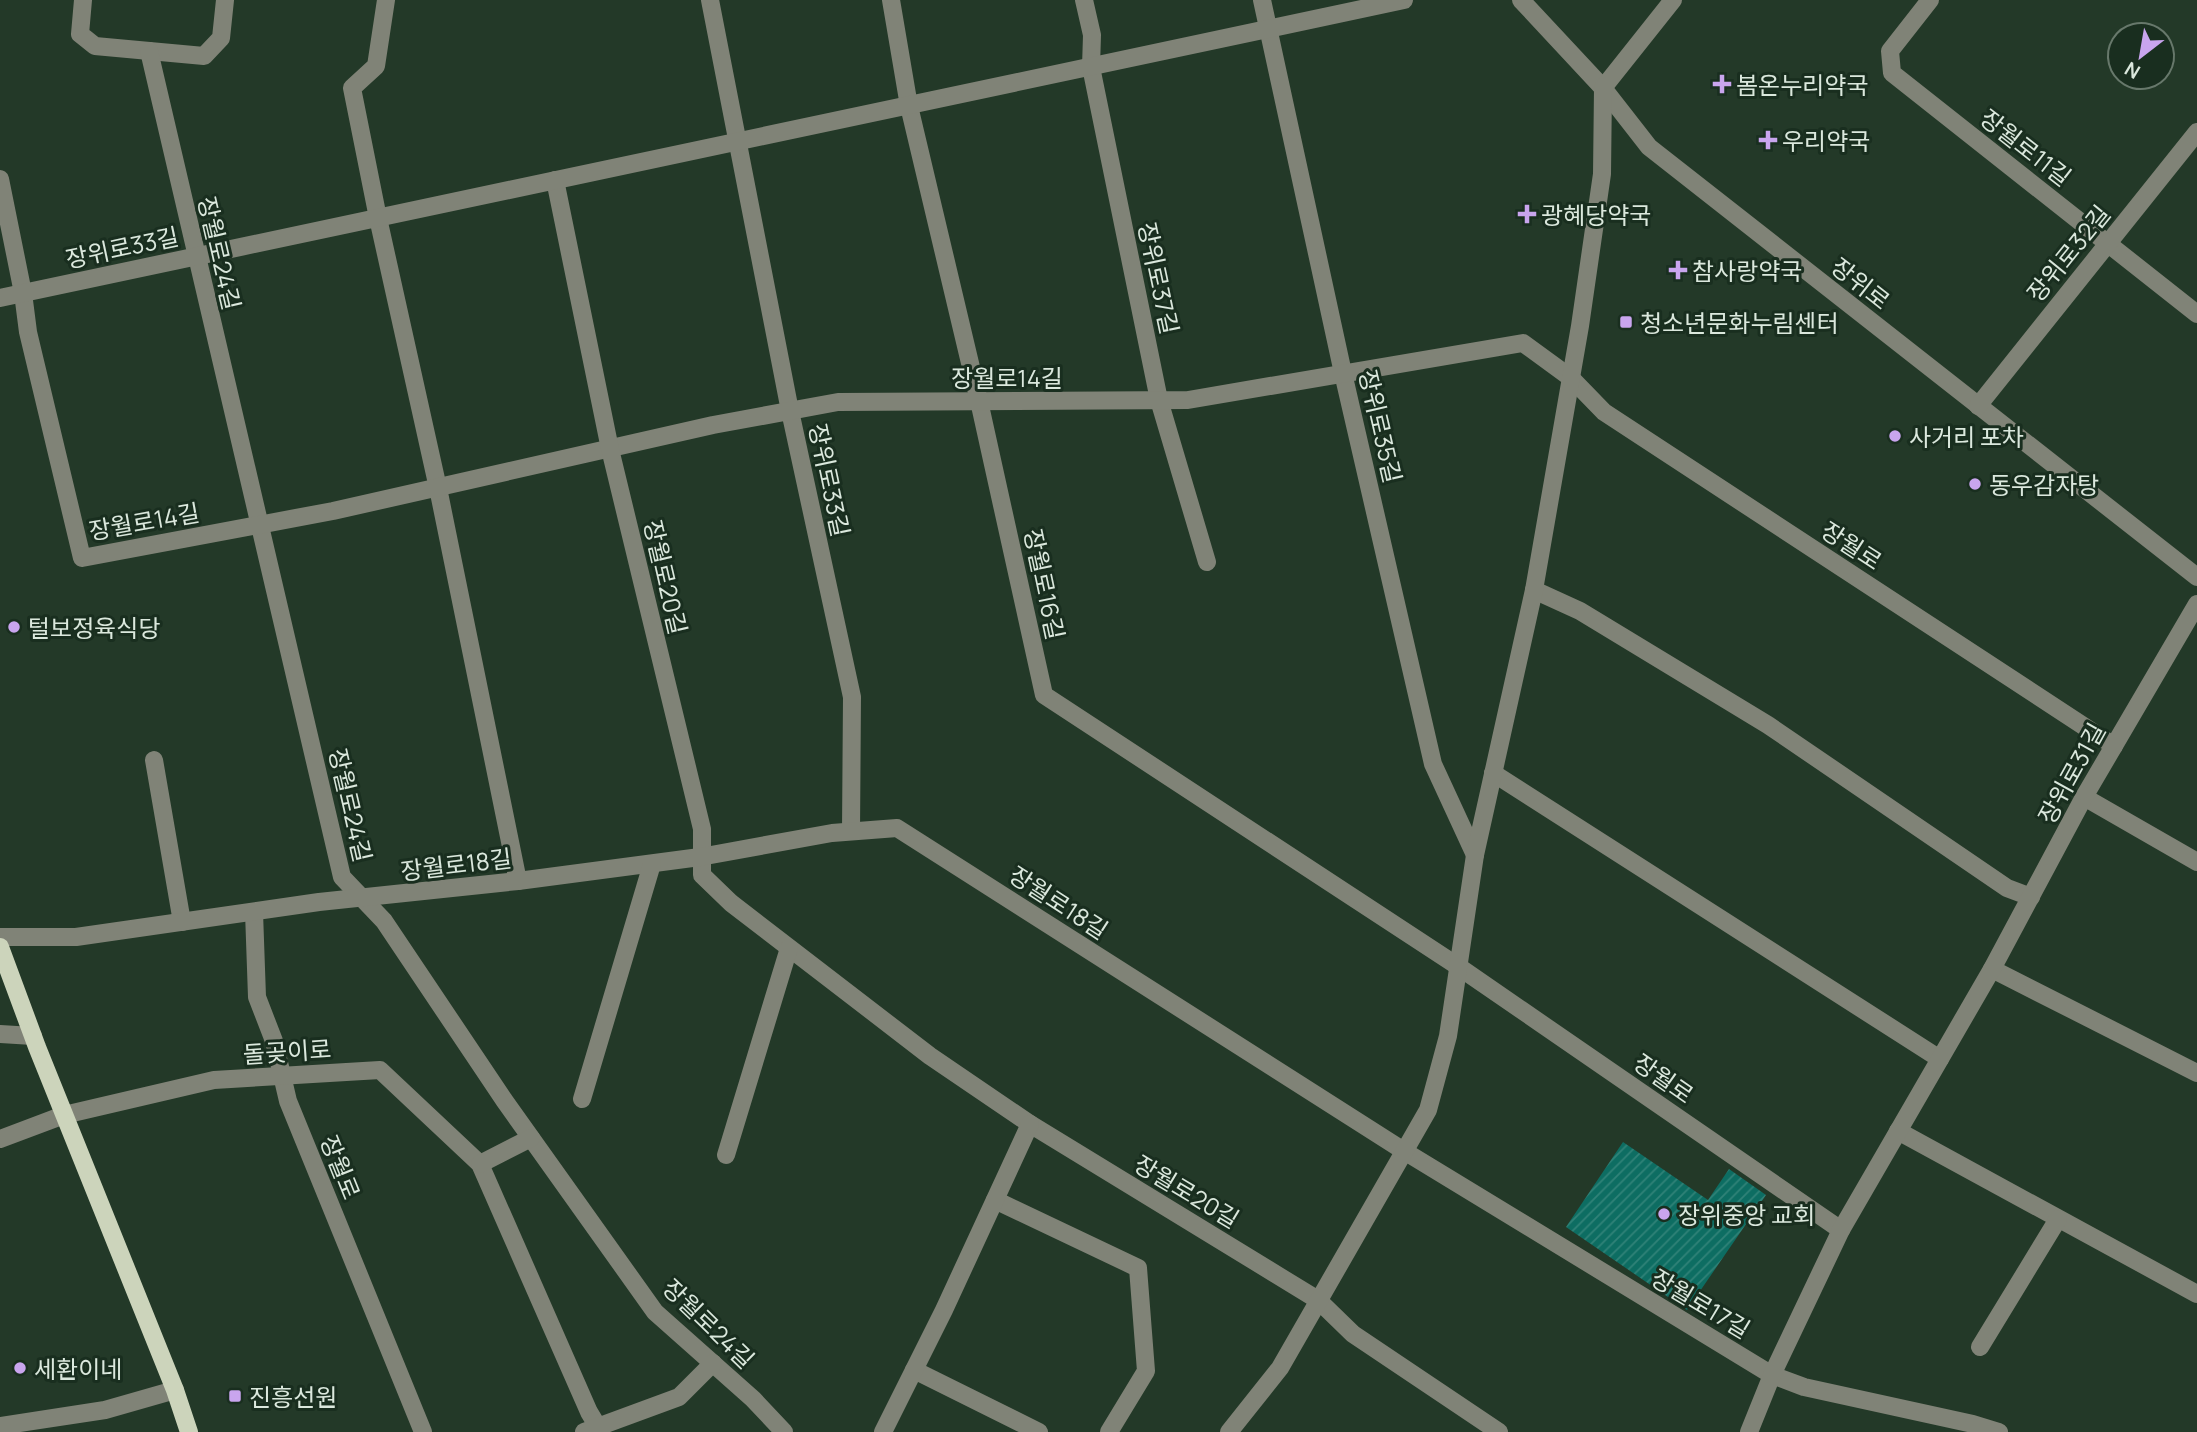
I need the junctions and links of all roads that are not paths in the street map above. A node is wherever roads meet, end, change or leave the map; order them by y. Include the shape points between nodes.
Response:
1 (83, 0) edge
2 (225, 0) edge
3 (386, 0) edge
4 (710, 0) edge
5 (891, 0) edge
6 (1083, 0) edge
7 (1262, 0) edge
8 (1404, 0) edge
9 (1521, 0) edge
10 (1673, 0) edge
11 (1930, 0) edge
12 (1269, 29) junction
13 (149, 51) junction
14 (1091, 67) junction
15 (1603, 88) junction
16 (909, 106) junction
17 (2197, 132) edge
18 (736, 142) junction
19 (0, 179) edge
20 (555, 180) junction
21 (378, 218) junction
22 (2108, 243) junction
23 (196, 257) junction
24 (23, 293) junction
25 (0, 298) edge
26 (2197, 314) edge
27 (1343, 373) junction
28 (1571, 377) junction
29 (1159, 400) junction
30 (979, 401) junction
31 (1978, 406) junction
32 (790, 411) junction
33 (610, 449) junction
34 (438, 488) junction
35 (261, 525) junction
36 (1207, 562) dead end
37 (2197, 577) edge
38 (1534, 590) junction
39 (2197, 604) edge
40 (2114, 746) junction
41 (154, 760) dead end
42 (1493, 773) junction
43 (2084, 797) junction
44 (851, 831) junction
45 (1475, 855) junction
46 (700, 857) junction
47 (2197, 862) edge
48 (652, 864) junction
49 (518, 881) junction
50 (2031, 897) junction
51 (363, 899) junction
52 (254, 912) junction
53 (182, 922) junction
54 (0, 937) edge
55 (0, 947) edge
56 (789, 948) junction
57 (1458, 967) junction
58 (1992, 969) junction
59 (0, 1034) edge
60 (33, 1036) junction
61 (1940, 1059) junction
62 (2197, 1073) edge
63 (281, 1075) junction
64 (582, 1099) dead end
65 (64, 1115) junction
66 (1030, 1124) junction
67 (1898, 1132) junction
68 (531, 1138) junction
69 (0, 1139) edge
70 (1404, 1151) junction
71 (726, 1155) dead end
72 (481, 1164) junction
73 (995, 1200) junction
74 (2058, 1219) junction
75 (1841, 1230) junction
76 (2197, 1294) edge
77 (1318, 1300) junction
78 (1980, 1347) dead end
79 (713, 1363) junction
80 (914, 1370) junction
81 (1772, 1376) junction
82 (175, 1390) junction
83 (0, 1426) edge
84 (594, 1430) edge
85 (1234, 1430) edge
86 (189, 1432) edge
87 (423, 1432) edge
88 (784, 1432) edge
89 (883, 1432) edge
90 (1039, 1432) edge
91 (1109, 1432) edge
92 (1499, 1432) edge
93 (1749, 1432) edge
94 (1999, 1432) edge

1 - 13 street via 80,34 95,46
2 - 13 street via 221,38 204,56
3 - 21 street via 376,66 352,88
4 - 18 street, 장위로33길
5 - 16 street, 장월로16길
6 - 14 street, 장위로37길 via 1092,36
7 - 12 street, 장위로35길
8 - 12 street, 장위로33길
9 - 15 street, 장위로
10 - 15 street
11 - 22 street, 장월로11길 via 1890,51 1892,73
12 - 14 street, 장위로33길
12 - 27 street, 장위로35길
13 - 23 street, 장월로24길
14 - 16 street, 장위로33길
14 - 29 street, 장위로37길
15 - 28 street via 1602,174
15 - 31 street, 장위로 via 1649,147
16 - 18 street, 장위로33길
16 - 30 street, 장월로16길
17 - 22 street, 장위로32길
18 - 20 street, 장위로33길
18 - 32 street, 장위로33길
19 - 24 street
20 - 21 street, 장위로33길
20 - 33 street, 장월로20길
21 - 23 street, 장위로33길
21 - 34 street
22 - 26 street, 장월로11길
22 - 31 street, 장위로32길
23 - 24 street, 장위로33길
23 - 35 street, 장월로24길
24 - 25 street, 장위로33길
24 - 35 street, 장월로14길 via 82,558
27 - 28 street, 장월로14길 via 1523,343
27 - 29 street, 장월로14길 via 1188,400
27 - 45 street, 장위로35길 via 1433,764
28 - 38 street
28 - 40 street, 장월로 via 1604,412
29 - 30 street, 장월로14길
29 - 36 street, 장위로37길
30 - 32 street, 장월로14길 via 838,402
30 - 57 street, 장월로16길 via 1044,695
31 - 37 street, 장위로
32 - 33 street, 장월로14길
32 - 44 street, 장위로33길 via 852,697
33 - 34 street, 장월로14길
33 - 46 street, 장월로20길 via 702,829
34 - 35 street, 장월로14길
34 - 49 street
35 - 51 street, 장월로24길 via 342,877
38 - 42 street
38 - 50 street via 1580,611 1768,725 2007,888
39 - 40 street, 장위로31길
40 - 43 street, 장위로31길
41 - 53 street
42 - 45 street
42 - 61 street
43 - 47 street
43 - 50 street, 장위로31길
44 - 46 street, 장월로18길
44 - 70 street, 장월로18길 via 897,828
45 - 57 street
46 - 48 street, 장월로18길
46 - 56 street, 장월로20길 via 702,875
48 - 49 street, 장월로18길
48 - 64 street
49 - 51 street, 장월로18길
50 - 58 street, 장위로31길
51 - 52 street, 장월로18길
51 - 68 street, 장월로24길 via 384,921
52 - 53 street, 장월로18길
52 - 63 street, 장월로 via 257,997
53 - 54 street, 장월로18길 via 76,937
55 - 60 main road
56 - 66 street, 장월로20길 via 930,1056
56 - 71 street
57 - 70 street via 1448,1035 1428,1110
57 - 75 street, 장월로
58 - 61 street, 장위로31길
58 - 62 street
59 - 60 street
60 - 65 main road
61 - 67 street, 장위로31길
63 - 65 street, 돌곶이로 via 215,1080
63 - 72 street, 돌곶이로 via 380,1070
63 - 87 street, 장월로
65 - 69 street, 돌곶이로
65 - 82 main road
66 - 73 street
66 - 77 street, 장월로20길
67 - 74 street
67 - 75 street, 장위로31길
68 - 72 street
68 - 79 street, 장월로24길 via 655,1312
70 - 77 street
70 - 81 street, 장월로17길
72 - 84 street
73 - 80 street
73 - 91 street via 1138,1268 1146,1371
74 - 76 street
74 - 78 street
75 - 81 street, 장위로31길
77 - 85 street via 1280,1368
77 - 92 street via 1353,1334
79 - 84 street via 679,1397
79 - 88 street, 장월로24길
80 - 89 street
80 - 90 street
81 - 93 street, 장위로31길
81 - 94 street, 장월로17길
82 - 83 street via 105,1410
82 - 86 main road

